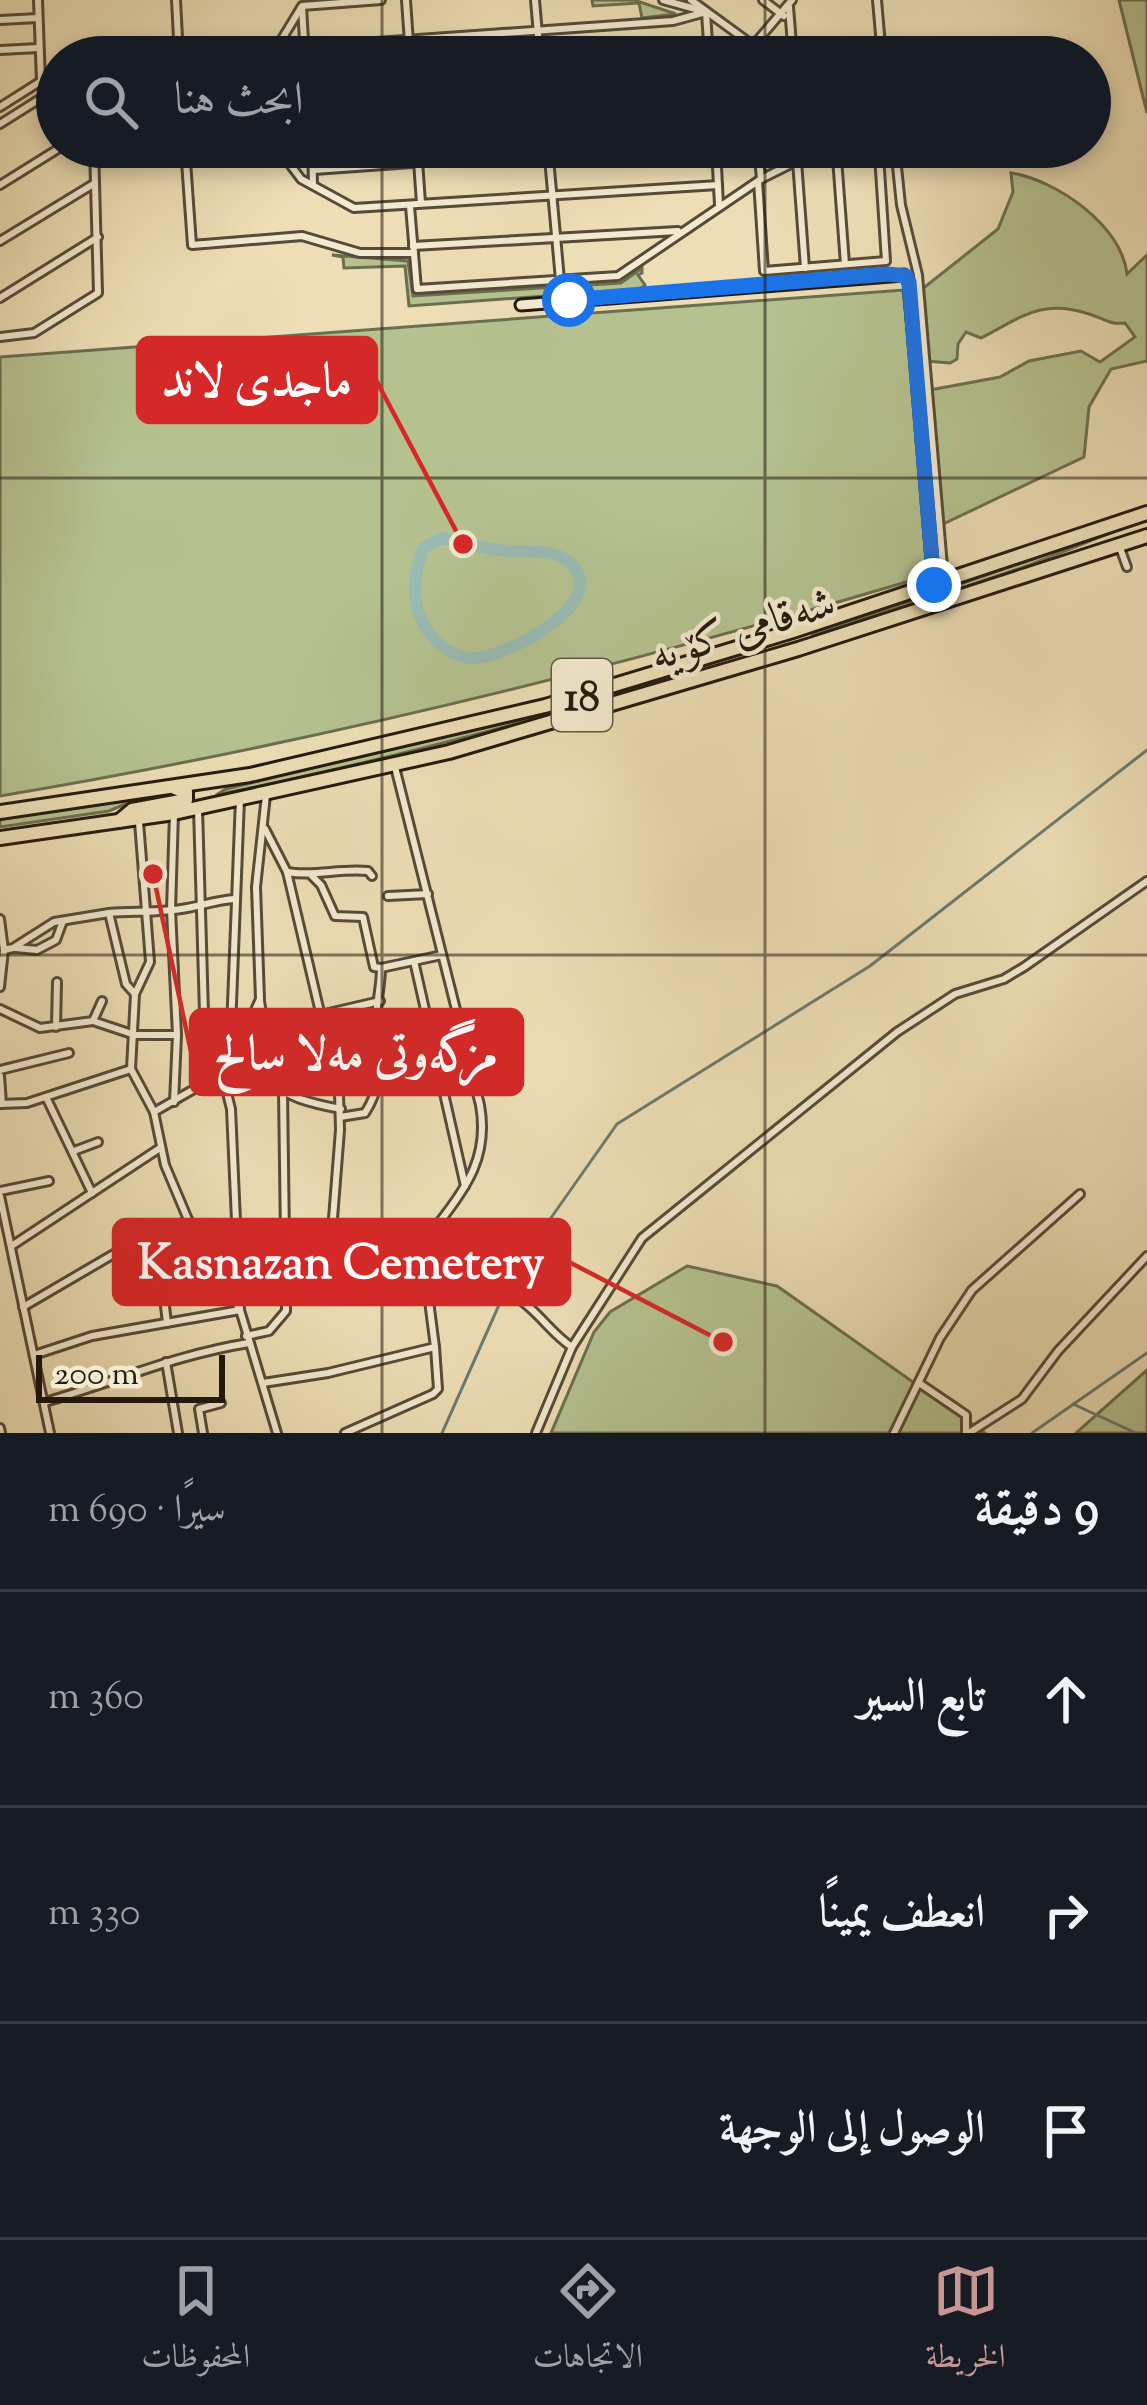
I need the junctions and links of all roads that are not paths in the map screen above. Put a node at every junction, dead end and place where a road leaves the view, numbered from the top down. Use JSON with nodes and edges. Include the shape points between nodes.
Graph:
{"nodes":[{"id":1,"x":38,"y":0,"type":"edge"},
{"id":2,"x":176,"y":0,"type":"edge"},
{"id":3,"x":381,"y":0,"type":"edge"},
{"id":4,"x":406,"y":0,"type":"edge"},
{"id":5,"x":535,"y":0,"type":"edge"},
{"id":6,"x":663,"y":0,"type":"edge"},
{"id":7,"x":691,"y":0,"type":"edge"},
{"id":8,"x":763,"y":0,"type":"edge"},
{"id":9,"x":877,"y":0,"type":"edge"},
{"id":10,"x":791,"y":2,"type":"edge"},
{"id":11,"x":302,"y":6,"type":"junction"},
{"id":12,"x":706,"y":12,"type":"junction"},
{"id":13,"x":38,"y":18,"type":"junction"},
{"id":14,"x":783,"y":18,"type":"junction"},
{"id":15,"x":0,"y":20,"type":"edge"},
{"id":16,"x":537,"y":31,"type":"junction"},
{"id":17,"x":39,"y":36,"type":"edge"},
{"id":18,"x":178,"y":36,"type":"edge"},
{"id":19,"x":284,"y":36,"type":"edge"},
{"id":20,"x":304,"y":36,"type":"edge"},
{"id":21,"x":409,"y":36,"type":"edge"},
{"id":22,"x":466,"y":36,"type":"edge"},
{"id":23,"x":538,"y":36,"type":"edge"},
{"id":24,"x":708,"y":36,"type":"edge"},
{"id":25,"x":740,"y":36,"type":"edge"},
{"id":26,"x":767,"y":36,"type":"edge"},
{"id":27,"x":788,"y":36,"type":"edge"},
{"id":28,"x":880,"y":36,"type":"edge"},
{"id":29,"x":36,"y":48,"type":"edge"},
{"id":30,"x":0,"y":50,"type":"edge"},
{"id":31,"x":36,"y":84,"type":"edge"},
{"id":32,"x":36,"y":101,"type":"edge"},
{"id":33,"x":0,"y":107,"type":"edge"},
{"id":34,"x":0,"y":124,"type":"edge"},
{"id":35,"x":36,"y":163,"type":"edge"},
{"id":36,"x":95,"y":168,"type":"edge"},
{"id":37,"x":186,"y":168,"type":"edge"},
{"id":38,"x":290,"y":168,"type":"edge"},
{"id":39,"x":340,"y":168,"type":"edge"},
{"id":40,"x":419,"y":168,"type":"edge"},
{"id":41,"x":550,"y":168,"type":"edge"},
{"id":42,"x":717,"y":168,"type":"edge"},
{"id":43,"x":759,"y":168,"type":"edge"},
{"id":44,"x":784,"y":168,"type":"edge"},
{"id":45,"x":798,"y":168,"type":"edge"},
{"id":46,"x":838,"y":168,"type":"edge"},
{"id":47,"x":880,"y":168,"type":"edge"},
{"id":48,"x":897,"y":168,"type":"edge"},
{"id":49,"x":314,"y":170,"type":"joint"},
{"id":50,"x":759,"y":180,"type":"junction"},
{"id":51,"x":95,"y":183,"type":"junction"},
{"id":52,"x":718,"y":184,"type":"junction"},
{"id":53,"x":0,"y":185,"type":"edge"},
{"id":54,"x":313,"y":187,"type":"junction"},
{"id":55,"x":553,"y":195,"type":"junction"},
{"id":56,"x":422,"y":203,"type":"junction"},
{"id":57,"x":719,"y":205,"type":"junction"},
{"id":58,"x":410,"y":206,"type":"junction"},
{"id":59,"x":682,"y":231,"type":"junction"},
{"id":60,"x":98,"y":237,"type":"junction"},
{"id":61,"x":556,"y":238,"type":"junction"},
{"id":62,"x":0,"y":241,"type":"edge"},
{"id":63,"x":414,"y":250,"type":"junction"},
{"id":64,"x":845,"y":264,"type":"junction"},
{"id":65,"x":805,"y":268,"type":"junction"},
{"id":66,"x":561,"y":280,"type":"junction"},
{"id":67,"x":0,"y":298,"type":"edge"},
{"id":68,"x":564,"y":301,"type":"junction"},
{"id":69,"x":521,"y":305,"type":"dead end"},
{"id":70,"x":0,"y":338,"type":"edge"},
{"id":71,"x":1147,"y":513,"type":"edge"},
{"id":72,"x":1132,"y":518,"type":"junction"},
{"id":73,"x":1143,"y":537,"type":"edge"},
{"id":74,"x":1119,"y":545,"type":"junction"},
{"id":75,"x":1127,"y":568,"type":"dead end"},
{"id":76,"x":939,"y":583,"type":"junction"},
{"id":77,"x":793,"y":631,"type":"junction"},
{"id":78,"x":798,"y":649,"type":"junction"},
{"id":79,"x":395,"y":764,"type":"junction"},
{"id":80,"x":216,"y":781,"type":"junction"},
{"id":81,"x":173,"y":788,"type":"junction"},
{"id":82,"x":266,"y":792,"type":"junction"},
{"id":83,"x":240,"y":799,"type":"junction"},
{"id":84,"x":223,"y":802,"type":"junction"},
{"id":85,"x":198,"y":808,"type":"junction"},
{"id":86,"x":0,"y":812,"type":"edge"},
{"id":87,"x":174,"y":814,"type":"junction"},
{"id":88,"x":139,"y":820,"type":"junction"},
{"id":89,"x":118,"y":822,"type":"junction"},
{"id":90,"x":265,"y":829,"type":"junction"},
{"id":91,"x":0,"y":838,"type":"edge"},
{"id":92,"x":287,"y":872,"type":"junction"},
{"id":93,"x":312,"y":876,"type":"junction"},
{"id":94,"x":372,"y":876,"type":"dead end"},
{"id":95,"x":1147,"y":881,"type":"edge"},
{"id":96,"x":428,"y":894,"type":"junction"},
{"id":97,"x":388,"y":896,"type":"dead end"},
{"id":98,"x":235,"y":899,"type":"junction"},
{"id":99,"x":198,"y":905,"type":"junction"},
{"id":100,"x":145,"y":910,"type":"junction"},
{"id":101,"x":171,"y":910,"type":"junction"},
{"id":102,"x":109,"y":913,"type":"junction"},
{"id":103,"x":0,"y":919,"type":"edge"},
{"id":104,"x":63,"y":921,"type":"junction"},
{"id":105,"x":9,"y":949,"type":"junction"},
{"id":106,"x":442,"y":955,"type":"junction"},
{"id":107,"x":414,"y":961,"type":"junction"},
{"id":108,"x":381,"y":968,"type":"junction"},
{"id":109,"x":57,"y":982,"type":"dead end"},
{"id":110,"x":1,"y":983,"type":"edge"},
{"id":111,"x":135,"y":994,"type":"junction"},
{"id":112,"x":260,"y":999,"type":"junction"},
{"id":113,"x":102,"y":1001,"type":"dead end"},
{"id":114,"x":380,"y":1001,"type":"junction"},
{"id":115,"x":0,"y":1009,"type":"edge"},
{"id":116,"x":320,"y":1015,"type":"junction"},
{"id":117,"x":93,"y":1021,"type":"junction"},
{"id":118,"x":56,"y":1027,"type":"junction"},
{"id":119,"x":135,"y":1035,"type":"junction"},
{"id":120,"x":177,"y":1035,"type":"junction"},
{"id":121,"x":240,"y":1038,"type":"junction"},
{"id":122,"x":69,"y":1053,"type":"dead end"},
{"id":123,"x":263,"y":1055,"type":"junction"},
{"id":124,"x":236,"y":1056,"type":"junction"},
{"id":125,"x":131,"y":1069,"type":"junction"},
{"id":126,"x":222,"y":1072,"type":"junction"},
{"id":127,"x":0,"y":1073,"type":"edge"},
{"id":128,"x":206,"y":1081,"type":"junction"},
{"id":129,"x":443,"y":1081,"type":"junction"},
{"id":130,"x":379,"y":1085,"type":"junction"},
{"id":131,"x":283,"y":1091,"type":"junction"},
{"id":132,"x":46,"y":1097,"type":"junction"},
{"id":133,"x":174,"y":1102,"type":"junction"},
{"id":134,"x":1,"y":1104,"type":"edge"},
{"id":135,"x":154,"y":1112,"type":"junction"},
{"id":136,"x":340,"y":1113,"type":"junction"},
{"id":137,"x":98,"y":1142,"type":"dead end"},
{"id":138,"x":160,"y":1148,"type":"junction"},
{"id":139,"x":74,"y":1151,"type":"junction"},
{"id":140,"x":49,"y":1181,"type":"dead end"},
{"id":141,"x":466,"y":1189,"type":"junction"},
{"id":142,"x":92,"y":1193,"type":"junction"},
{"id":143,"x":0,"y":1194,"type":"edge"},
{"id":144,"x":1080,"y":1194,"type":"dead end"},
{"id":145,"x":188,"y":1221,"type":"junction"},
{"id":146,"x":11,"y":1246,"type":"junction"},
{"id":147,"x":414,"y":1254,"type":"junction"},
{"id":148,"x":1147,"y":1256,"type":"edge"},
{"id":149,"x":329,"y":1269,"type":"junction"},
{"id":150,"x":430,"y":1269,"type":"junction"},
{"id":151,"x":286,"y":1272,"type":"junction"},
{"id":152,"x":163,"y":1281,"type":"dead end"},
{"id":153,"x":23,"y":1306,"type":"junction"},
{"id":154,"x":240,"y":1310,"type":"junction"},
{"id":155,"x":167,"y":1323,"type":"junction"},
{"id":156,"x":248,"y":1340,"type":"junction"},
{"id":157,"x":435,"y":1347,"type":"junction"},
{"id":158,"x":572,"y":1347,"type":"junction"},
{"id":159,"x":34,"y":1355,"type":"junction"},
{"id":160,"x":166,"y":1361,"type":"junction"},
{"id":161,"x":262,"y":1382,"type":"junction"},
{"id":162,"x":919,"y":1383,"type":"junction"},
{"id":163,"x":45,"y":1402,"type":"junction"},
{"id":164,"x":221,"y":1403,"type":"dead end"},
{"id":165,"x":50,"y":1433,"type":"edge"},
{"id":166,"x":178,"y":1433,"type":"edge"},
{"id":167,"x":202,"y":1433,"type":"edge"},
{"id":168,"x":277,"y":1433,"type":"edge"},
{"id":169,"x":345,"y":1433,"type":"edge"},
{"id":170,"x":536,"y":1433,"type":"edge"},
{"id":171,"x":894,"y":1433,"type":"edge"},
{"id":172,"x":968,"y":1433,"type":"edge"}],
"edges":[{"from":1,"to":13,"type":"street"},
{"from":2,"to":18,"type":"street"},
{"from":3,"to":11,"type":"street"},
{"from":4,"to":21,"type":"street"},
{"from":5,"to":16,"type":"street"},
{"from":6,"to":12,"type":"street"},
{"from":7,"to":12,"type":"street"},
{"from":8,"to":14,"type":"street"},
{"from":9,"to":28,"type":"street"},
{"from":10,"to":14,"type":"street"},
{"from":10,"to":14,"type":"street"},
{"from":11,"to":19,"type":"street"},
{"from":11,"to":20,"type":"street"},
{"from":12,"to":16,"type":"street","via":[[673,22]]},
{"from":12,"to":24,"type":"street"},
{"from":12,"to":25,"type":"street"},
{"from":13,"to":15,"type":"street"},
{"from":13,"to":17,"type":"street"},
{"from":14,"to":26,"type":"street"},
{"from":14,"to":27,"type":"street"},
{"from":16,"to":22,"type":"street"},
{"from":16,"to":23,"type":"street"},
{"from":29,"to":30,"type":"street"},
{"from":31,"to":33,"type":"street"},
{"from":32,"to":34,"type":"street"},
{"from":35,"to":53,"type":"street"},
{"from":36,"to":51,"type":"street"},
{"from":37,"to":63,"type":"street","via":[[191,245],[302,236],[360,254]]},
{"from":38,"to":54,"type":"street"},
{"from":39,"to":49,"type":"street"},
{"from":40,"to":56,"type":"street"},
{"from":41,"to":55,"type":"street"},
{"from":42,"to":52,"type":"street"},
{"from":43,"to":50,"type":"street"},
{"from":44,"to":50,"type":"street"},
{"from":45,"to":65,"type":"street"},
{"from":46,"to":64,"type":"street"},
{"from":47,"to":64,"type":"street","via":[[886,261]]},
{"from":48,"to":76,"type":"street","via":[[918,275]]},
{"from":49,"to":54,"type":"street"},
{"from":50,"to":57,"type":"street"},
{"from":50,"to":65,"type":"street","via":[[764,272]]},
{"from":51,"to":60,"type":"street"},
{"from":51,"to":62,"type":"street"},
{"from":52,"to":55,"type":"street"},
{"from":52,"to":57,"type":"street"},
{"from":54,"to":58,"type":"street","via":[[353,208]]},
{"from":55,"to":56,"type":"street"},
{"from":55,"to":61,"type":"street"},
{"from":56,"to":58,"type":"street"},
{"from":57,"to":59,"type":"street"},
{"from":58,"to":63,"type":"street"},
{"from":59,"to":61,"type":"street"},
{"from":59,"to":66,"type":"street","via":[[618,276]]},
{"from":60,"to":67,"type":"street"},
{"from":60,"to":70,"type":"street","via":[[97,295],[34,333]]},
{"from":61,"to":63,"type":"street"},
{"from":61,"to":66,"type":"street"},
{"from":63,"to":66,"type":"street","via":[[417,289]]},
{"from":64,"to":65,"type":"street"},
{"from":66,"to":68,"type":"street"},
{"from":68,"to":69,"type":"street"},
{"from":68,"to":76,"type":"street","via":[[906,276]]},
{"from":71,"to":72,"type":"highway","name":"شەقامی کۆیە","number":"18"},
{"from":72,"to":73,"type":"highway"},
{"from":72,"to":76,"type":"highway","name":"شەقامی کۆیە","number":"18"},
{"from":73,"to":74,"type":"highway","name":"شەقامی کۆیە","number":"18"},
{"from":74,"to":75,"type":"street"},
{"from":74,"to":78,"type":"highway","name":"شەقامی کۆیە","number":"18"},
{"from":76,"to":77,"type":"highway","name":"شەقامی کۆیە","number":"18"},
{"from":77,"to":78,"type":"highway"},
{"from":77,"to":80,"type":"highway","name":"شەقامی کۆیە","number":"18","via":[[544,706]]},
{"from":78,"to":79,"type":"highway","name":"شەقامی کۆیە","number":"18"},
{"from":79,"to":82,"type":"highway","name":"شەقامی کۆیە","number":"18"},
{"from":79,"to":96,"type":"street"},
{"from":80,"to":81,"type":"highway","name":"شەقامی کۆیە","number":"18"},
{"from":80,"to":84,"type":"highway","via":[[211,796]]},
{"from":81,"to":86,"type":"highway","name":"شەقامی کۆیە","number":"18"},
{"from":81,"to":89,"type":"highway","via":[[186,800],[131,810]]},
{"from":82,"to":83,"type":"highway","name":"شەقامی کۆیە","number":"18"},
{"from":82,"to":90,"type":"street"},
{"from":83,"to":84,"type":"highway","name":"شەقامی کۆیە","number":"18"},
{"from":83,"to":98,"type":"street"},
{"from":84,"to":85,"type":"highway","name":"شەقامی کۆیە","number":"18"},
{"from":85,"to":87,"type":"highway","name":"شەقامی کۆیە","number":"18"},
{"from":85,"to":99,"type":"street"},
{"from":87,"to":88,"type":"highway","name":"شەقامی کۆیە","number":"18"},
{"from":87,"to":101,"type":"street"},
{"from":88,"to":89,"type":"highway","name":"شەقامی کۆیە","number":"18"},
{"from":88,"to":100,"type":"street"},
{"from":89,"to":91,"type":"highway","name":"شەقامی کۆیە","number":"18"},
{"from":90,"to":92,"type":"street"},
{"from":90,"to":112,"type":"street","via":[[256,887]]},
{"from":92,"to":93,"type":"street"},
{"from":92,"to":116,"type":"street"},
{"from":93,"to":94,"type":"street","via":[[342,869]]},
{"from":93,"to":108,"type":"street","via":[[335,916],[363,917],[369,954]]},
{"from":95,"to":158,"type":"street","via":[[1024,968],[955,994],[897,1032],[668,1215],[627,1257]]},
{"from":96,"to":97,"type":"street"},
{"from":96,"to":106,"type":"street"},
{"from":98,"to":99,"type":"street"},
{"from":98,"to":121,"type":"street","via":[[231,1029]]},
{"from":99,"to":101,"type":"street"},
{"from":99,"to":128,"type":"street"},
{"from":100,"to":101,"type":"street"},
{"from":100,"to":102,"type":"street"},
{"from":100,"to":111,"type":"street","via":[[150,962]]},
{"from":101,"to":120,"type":"street"},
{"from":102,"to":104,"type":"street"},
{"from":102,"to":111,"type":"street"},
{"from":103,"to":105,"type":"street"},
{"from":104,"to":105,"type":"street"},
{"from":104,"to":105,"type":"street","via":[[56,940],[37,950]]},
{"from":105,"to":110,"type":"street"},
{"from":106,"to":107,"type":"street"},
{"from":106,"to":141,"type":"street","via":[[484,1132]]},
{"from":107,"to":108,"type":"street"},
{"from":107,"to":129,"type":"street"},
{"from":108,"to":114,"type":"street"},
{"from":109,"to":118,"type":"street"},
{"from":111,"to":119,"type":"street"},
{"from":112,"to":121,"type":"street"},
{"from":112,"to":123,"type":"street"},
{"from":113,"to":117,"type":"street"},
{"from":114,"to":116,"type":"street"},
{"from":114,"to":130,"type":"street"},
{"from":115,"to":118,"type":"street","via":[[33,1026]]},
{"from":116,"to":136,"type":"street"},
{"from":117,"to":118,"type":"street"},
{"from":117,"to":119,"type":"street"},
{"from":119,"to":120,"type":"street"},
{"from":119,"to":125,"type":"street"},
{"from":120,"to":133,"type":"street"},
{"from":121,"to":124,"type":"street"},
{"from":122,"to":127,"type":"street"},
{"from":123,"to":124,"type":"street"},
{"from":123,"to":131,"type":"street"},
{"from":124,"to":126,"type":"street"},
{"from":125,"to":132,"type":"street"},
{"from":125,"to":135,"type":"street"},
{"from":126,"to":128,"type":"street"},
{"from":126,"to":154,"type":"street","via":[[231,1109]]},
{"from":127,"to":134,"type":"street"},
{"from":128,"to":133,"type":"street"},
{"from":129,"to":130,"type":"street"},
{"from":129,"to":141,"type":"street"},
{"from":130,"to":136,"type":"street","via":[[365,1113]]},
{"from":131,"to":136,"type":"street"},
{"from":131,"to":151,"type":"street"},
{"from":132,"to":134,"type":"street"},
{"from":132,"to":139,"type":"street"},
{"from":133,"to":135,"type":"street"},
{"from":135,"to":138,"type":"street"},
{"from":136,"to":149,"type":"street"},
{"from":137,"to":139,"type":"street"},
{"from":138,"to":142,"type":"street"},
{"from":138,"to":145,"type":"street"},
{"from":139,"to":142,"type":"street"},
{"from":140,"to":143,"type":"street"},
{"from":141,"to":147,"type":"street"},
{"from":142,"to":146,"type":"street"},
{"from":143,"to":146,"type":"street"},
{"from":144,"to":162,"type":"street","via":[[972,1290]]},
{"from":145,"to":153,"type":"street","via":[[148,1234]]},
{"from":145,"to":154,"type":"street"},
{"from":146,"to":153,"type":"street"},
{"from":147,"to":149,"type":"street","via":[[393,1264]]},
{"from":147,"to":150,"type":"street"},
{"from":148,"to":172,"type":"street","via":[[1022,1399]]},
{"from":149,"to":151,"type":"street"},
{"from":150,"to":157,"type":"street"},
{"from":150,"to":158,"type":"street","via":[[471,1273],[527,1305]]},
{"from":151,"to":156,"type":"street","via":[[282,1320]]},
{"from":152,"to":155,"type":"street"},
{"from":153,"to":159,"type":"street"},
{"from":154,"to":155,"type":"street"},
{"from":154,"to":156,"type":"street"},
{"from":155,"to":159,"type":"street"},
{"from":156,"to":160,"type":"street"},
{"from":156,"to":161,"type":"street"},
{"from":157,"to":161,"type":"street"},
{"from":157,"to":169,"type":"street","via":[[433,1394]]},
{"from":158,"to":170,"type":"street"},
{"from":159,"to":163,"type":"street"},
{"from":160,"to":163,"type":"street"},
{"from":160,"to":166,"type":"street"},
{"from":161,"to":168,"type":"street"},
{"from":162,"to":171,"type":"street"},
{"from":162,"to":172,"type":"street","via":[[966,1415]]},
{"from":163,"to":165,"type":"street"},
{"from":164,"to":167,"type":"street","via":[[200,1409]]}]}
